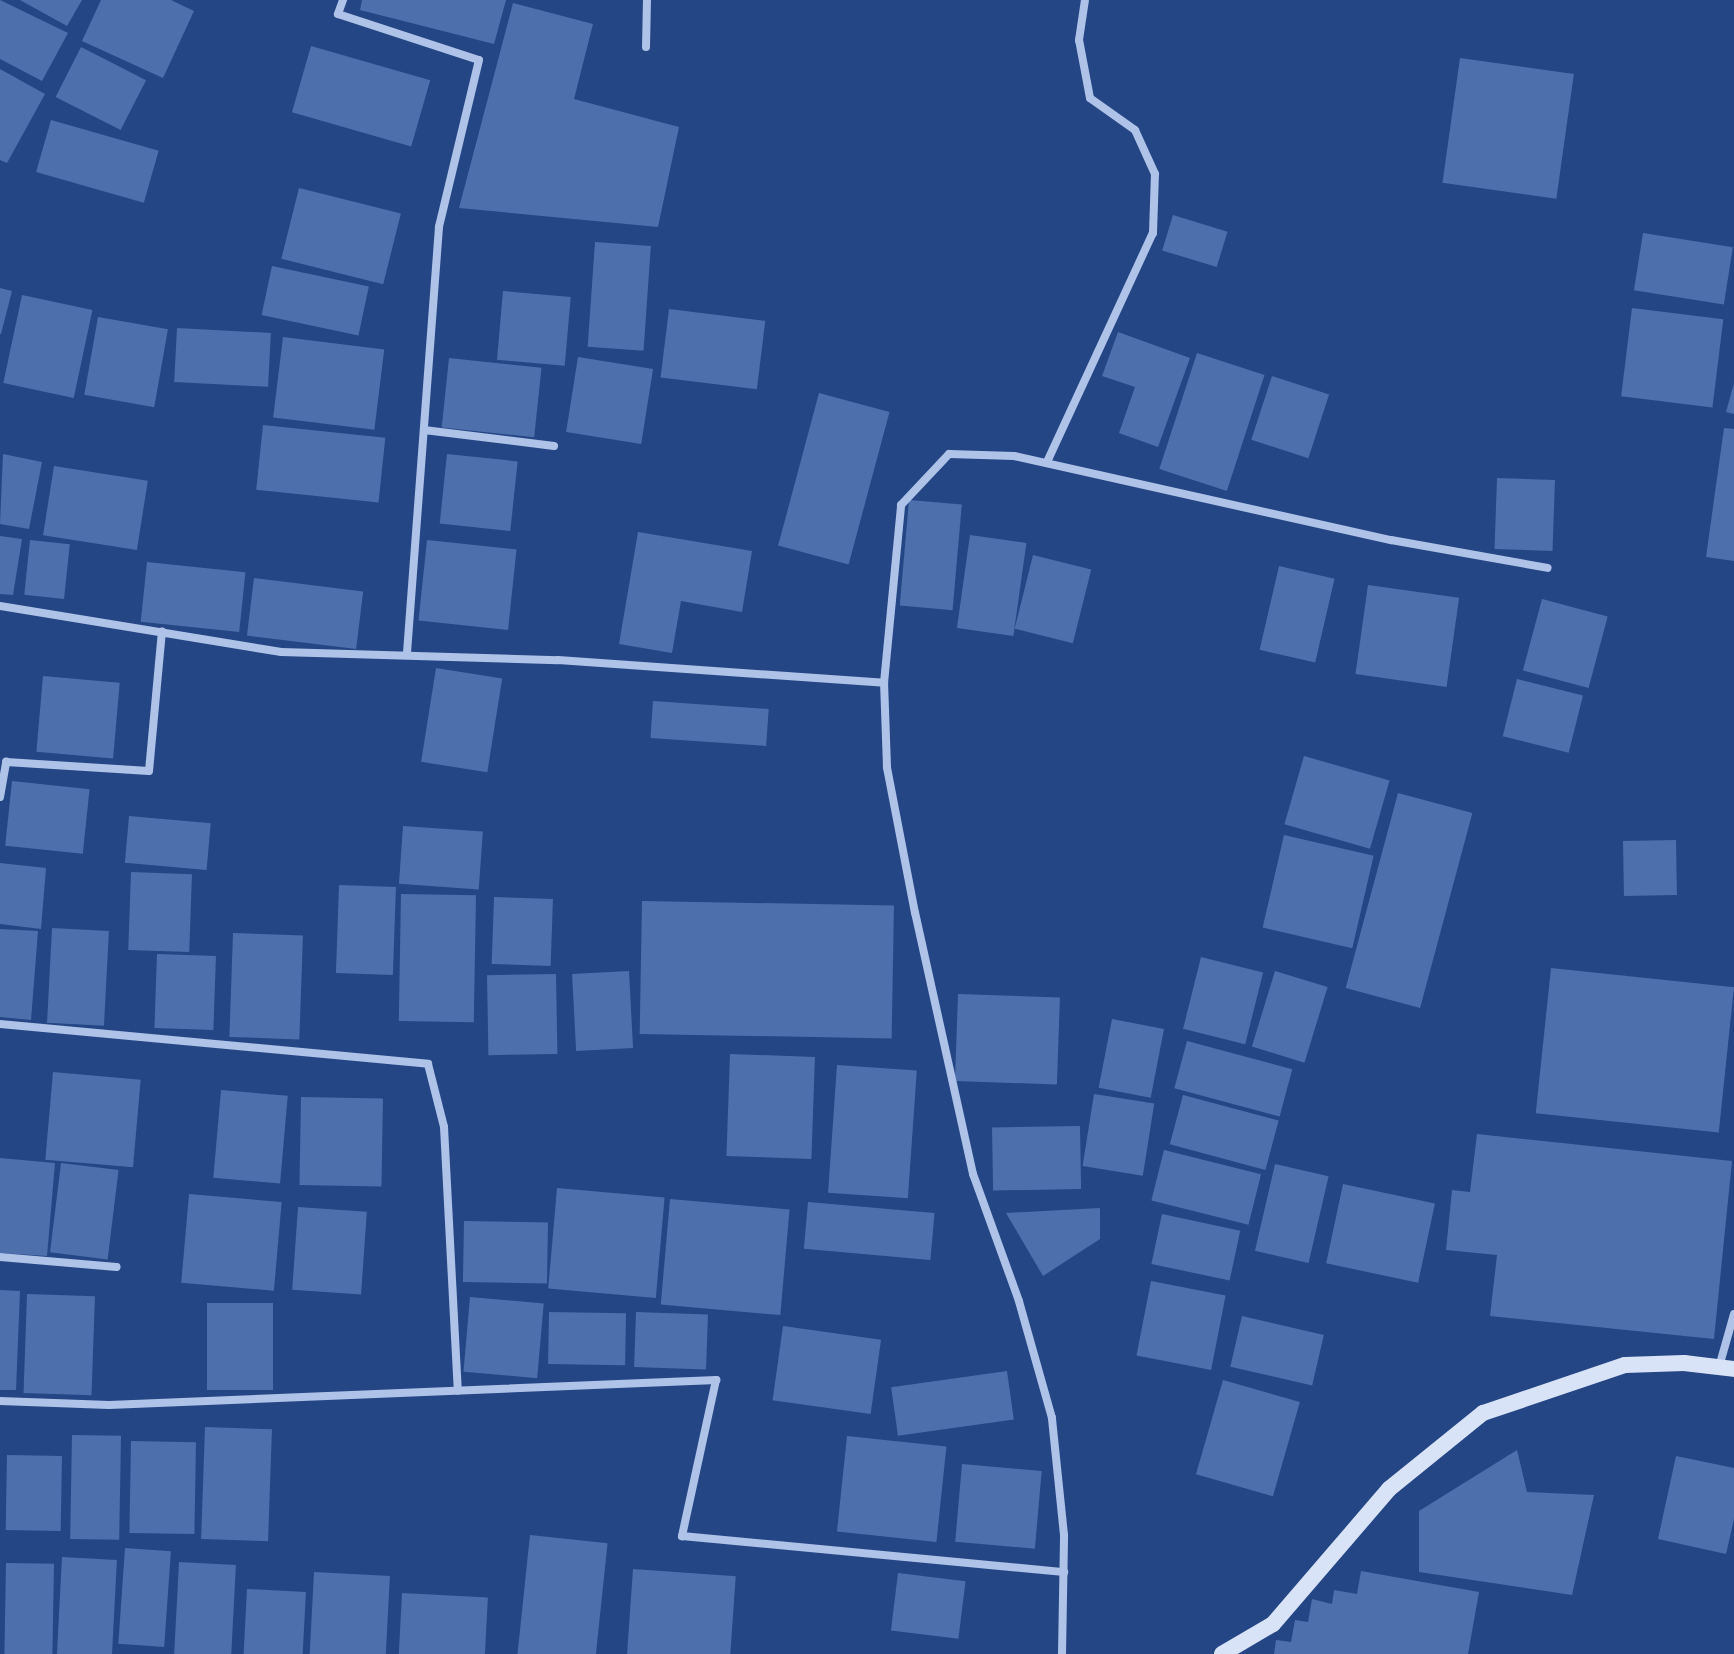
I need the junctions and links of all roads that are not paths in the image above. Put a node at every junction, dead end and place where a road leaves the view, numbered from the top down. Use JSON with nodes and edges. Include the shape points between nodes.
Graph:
{"nodes":[{"id":1,"x":343,"y":0,"type":"edge"},
{"id":2,"x":647,"y":0,"type":"edge"},
{"id":3,"x":1085,"y":0,"type":"edge"},
{"id":4,"x":646,"y":47,"type":"dead end"},
{"id":5,"x":424,"y":430,"type":"junction"},
{"id":6,"x":554,"y":446,"type":"dead end"},
{"id":7,"x":1047,"y":462,"type":"junction"},
{"id":8,"x":1548,"y":568,"type":"dead end"},
{"id":9,"x":0,"y":606,"type":"edge"},
{"id":10,"x":162,"y":632,"type":"junction"},
{"id":11,"x":407,"y":655,"type":"junction"},
{"id":12,"x":884,"y":683,"type":"junction"},
{"id":13,"x":0,"y":797,"type":"edge"},
{"id":14,"x":0,"y":1024,"type":"edge"},
{"id":15,"x":0,"y":1257,"type":"edge"},
{"id":16,"x":117,"y":1267,"type":"dead end"},
{"id":17,"x":1734,"y":1314,"type":"edge"},
{"id":18,"x":1726,"y":1368,"type":"edge"},
{"id":19,"x":458,"y":1391,"type":"junction"},
{"id":20,"x":0,"y":1401,"type":"edge"},
{"id":21,"x":1064,"y":1572,"type":"junction"},
{"id":22,"x":1062,"y":1654,"type":"edge"},
{"id":23,"x":1222,"y":1654,"type":"edge"}],
"edges":[{"from":1,"to":5,"type":"street","via":[[338,14],[479,60],[439,227]]},
{"from":2,"to":4,"type":"street"},
{"from":3,"to":7,"type":"street","via":[[1079,40],[1090,98],[1135,130],[1155,174],[1153,233]]},
{"from":5,"to":6,"type":"street"},
{"from":5,"to":11,"type":"street"},
{"from":7,"to":8,"type":"street","via":[[1391,540]]},
{"from":7,"to":12,"type":"street","via":[[949,454],[901,505]]},
{"from":9,"to":10,"type":"street"},
{"from":10,"to":11,"type":"street","via":[[281,652]]},
{"from":10,"to":13,"type":"street","via":[[149,771],[6,762]]},
{"from":11,"to":12,"type":"street"},
{"from":12,"to":21,"type":"street","via":[[887,767],[945,1052],[973,1174],[1019,1301],[1052,1418]]},
{"from":14,"to":19,"type":"street","via":[[428,1064],[444,1127]]},
{"from":15,"to":16,"type":"street"},
{"from":17,"to":18,"type":"street"},
{"from":18,"to":23,"type":"street","via":[[1625,1365],[1483,1413],[1389,1489],[1273,1624]]},
{"from":19,"to":20,"type":"street","via":[[109,1405]]},
{"from":19,"to":21,"type":"street","via":[[716,1380],[682,1536]]},
{"from":21,"to":22,"type":"street"}]}
